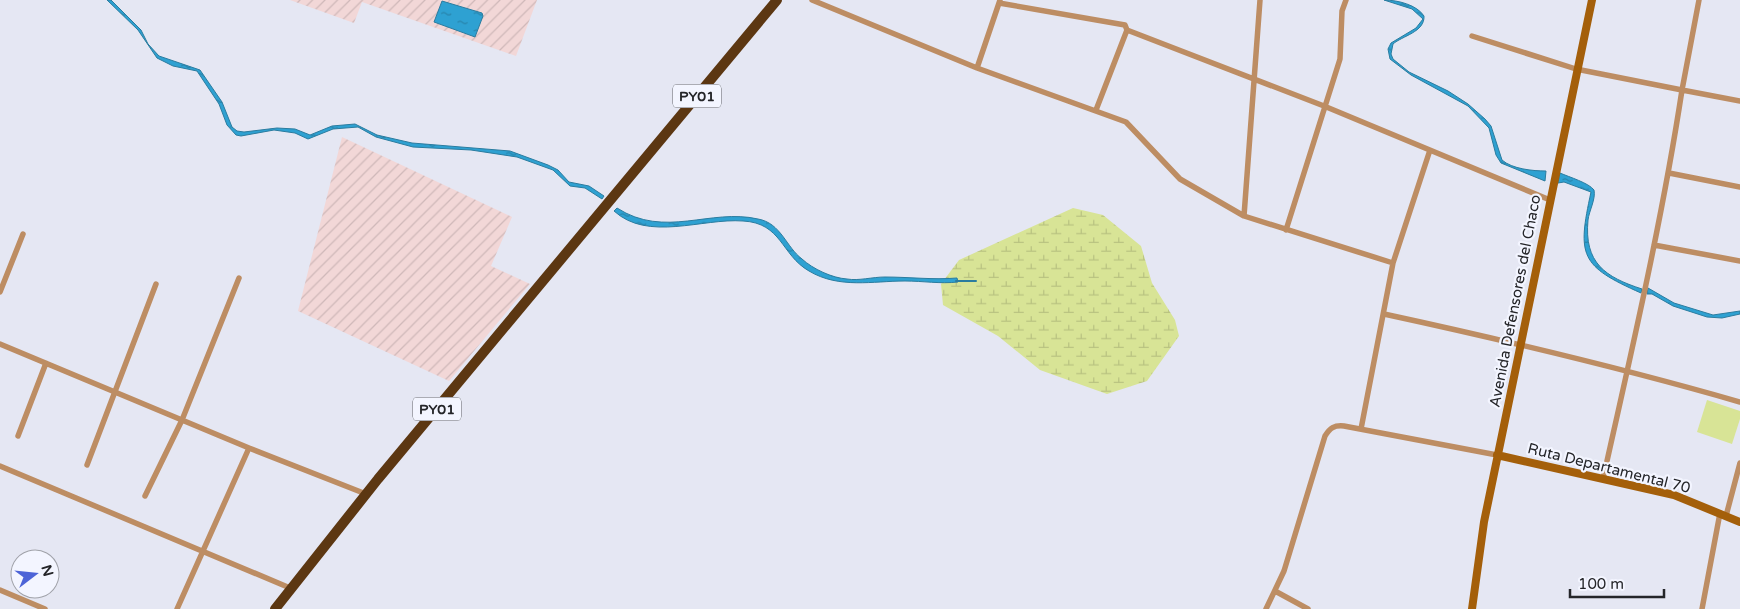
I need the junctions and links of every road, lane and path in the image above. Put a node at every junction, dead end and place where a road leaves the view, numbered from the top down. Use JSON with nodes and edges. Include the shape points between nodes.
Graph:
{"nodes":[{"id":1,"x":778,"y":0,"type":"edge"},
{"id":2,"x":812,"y":0,"type":"edge"},
{"id":3,"x":1260,"y":0,"type":"edge"},
{"id":4,"x":1346,"y":0,"type":"edge"},
{"id":5,"x":1592,"y":0,"type":"edge"},
{"id":6,"x":1699,"y":0,"type":"edge"},
{"id":7,"x":1000,"y":2,"type":"edge"},
{"id":8,"x":1127,"y":30,"type":"junction"},
{"id":9,"x":1472,"y":36,"type":"dead end"},
{"id":10,"x":977,"y":68,"type":"junction"},
{"id":11,"x":1576,"y":69,"type":"junction"},
{"id":12,"x":1256,"y":79,"type":"junction"},
{"id":13,"x":1682,"y":90,"type":"junction"},
{"id":14,"x":1740,"y":101,"type":"edge"},
{"id":15,"x":1324,"y":106,"type":"junction"},
{"id":16,"x":1096,"y":110,"type":"junction"},
{"id":17,"x":1430,"y":150,"type":"junction"},
{"id":18,"x":1669,"y":173,"type":"junction"},
{"id":19,"x":1740,"y":187,"type":"edge"},
{"id":20,"x":1550,"y":200,"type":"junction"},
{"id":21,"x":1244,"y":216,"type":"junction"},
{"id":22,"x":1286,"y":230,"type":"junction"},
{"id":23,"x":23,"y":234,"type":"dead end"},
{"id":24,"x":1654,"y":245,"type":"junction"},
{"id":25,"x":1740,"y":261,"type":"edge"},
{"id":26,"x":1393,"y":263,"type":"junction"},
{"id":27,"x":239,"y":278,"type":"dead end"},
{"id":28,"x":156,"y":284,"type":"dead end"},
{"id":29,"x":0,"y":292,"type":"edge"},
{"id":30,"x":1384,"y":314,"type":"junction"},
{"id":31,"x":1522,"y":343,"type":"junction"},
{"id":32,"x":0,"y":344,"type":"edge"},
{"id":33,"x":46,"y":364,"type":"junction"},
{"id":34,"x":1627,"y":369,"type":"junction"},
{"id":35,"x":115,"y":392,"type":"junction"},
{"id":36,"x":1740,"y":402,"type":"edge"},
{"id":37,"x":182,"y":420,"type":"junction"},
{"id":38,"x":1361,"y":429,"type":"junction"},
{"id":39,"x":18,"y":436,"type":"dead end"},
{"id":40,"x":249,"y":448,"type":"junction"},
{"id":41,"x":1498,"y":455,"type":"junction"},
{"id":42,"x":1740,"y":463,"type":"edge"},
{"id":43,"x":87,"y":465,"type":"dead end"},
{"id":44,"x":0,"y":466,"type":"edge"},
{"id":45,"x":1602,"y":479,"type":"junction"},
{"id":46,"x":366,"y":494,"type":"junction"},
{"id":47,"x":145,"y":496,"type":"dead end"},
{"id":48,"x":1723,"y":515,"type":"junction"},
{"id":49,"x":1740,"y":522,"type":"edge"},
{"id":50,"x":203,"y":552,"type":"junction"},
{"id":51,"x":290,"y":588,"type":"junction"},
{"id":52,"x":0,"y":590,"type":"edge"},
{"id":53,"x":1275,"y":591,"type":"junction"},
{"id":54,"x":45,"y":609,"type":"edge"},
{"id":55,"x":177,"y":609,"type":"edge"},
{"id":56,"x":275,"y":609,"type":"edge"},
{"id":57,"x":1266,"y":609,"type":"edge"},
{"id":58,"x":1308,"y":609,"type":"edge"},
{"id":59,"x":1472,"y":609,"type":"edge"},
{"id":60,"x":1702,"y":609,"type":"edge"}],
"edges":[{"from":1,"to":46,"type":"highway","number":"PY01"},
{"from":2,"to":10,"type":"street"},
{"from":3,"to":12,"type":"street"},
{"from":4,"to":15,"type":"street","via":[[1342,11],[1340,59]]},
{"from":5,"to":11,"type":"main road","name":"Avenida Defensores del Chaco"},
{"from":6,"to":13,"type":"street"},
{"from":7,"to":8,"type":"street","via":[[1126,25]]},
{"from":7,"to":10,"type":"street"},
{"from":8,"to":12,"type":"street"},
{"from":8,"to":16,"type":"street"},
{"from":9,"to":11,"type":"street"},
{"from":10,"to":16,"type":"street"},
{"from":11,"to":13,"type":"street"},
{"from":11,"to":20,"type":"main road","name":"Avenida Defensores del Chaco"},
{"from":12,"to":15,"type":"street"},
{"from":12,"to":21,"type":"street"},
{"from":13,"to":14,"type":"street"},
{"from":13,"to":18,"type":"street"},
{"from":15,"to":17,"type":"street"},
{"from":15,"to":22,"type":"street"},
{"from":16,"to":21,"type":"street","via":[[1126,122],[1180,179]]},
{"from":17,"to":20,"type":"street"},
{"from":17,"to":26,"type":"street"},
{"from":18,"to":19,"type":"street"},
{"from":18,"to":24,"type":"street"},
{"from":20,"to":31,"type":"main road","name":"Avenida Defensores del Chaco"},
{"from":21,"to":22,"type":"street"},
{"from":22,"to":26,"type":"street"},
{"from":23,"to":29,"type":"street"},
{"from":24,"to":25,"type":"street"},
{"from":24,"to":34,"type":"street"},
{"from":26,"to":30,"type":"street"},
{"from":27,"to":37,"type":"street"},
{"from":28,"to":35,"type":"street"},
{"from":30,"to":31,"type":"street"},
{"from":30,"to":38,"type":"street"},
{"from":31,"to":34,"type":"street"},
{"from":31,"to":41,"type":"main road","name":"Avenida Defensores del Chaco"},
{"from":32,"to":33,"type":"street"},
{"from":33,"to":35,"type":"street"},
{"from":33,"to":39,"type":"street"},
{"from":34,"to":36,"type":"street"},
{"from":34,"to":45,"type":"street"},
{"from":35,"to":37,"type":"street"},
{"from":35,"to":43,"type":"street"},
{"from":37,"to":40,"type":"street"},
{"from":37,"to":47,"type":"street"},
{"from":38,"to":41,"type":"street"},
{"from":38,"to":53,"type":"street","via":[[1336,425],[1325,436]]},
{"from":40,"to":46,"type":"street"},
{"from":40,"to":50,"type":"street"},
{"from":41,"to":45,"type":"main road","name":"Ruta Departamental 70"},
{"from":41,"to":59,"type":"main road","name":"Avenida Defensores del Chaco","via":[[1484,522]]},
{"from":42,"to":48,"type":"street"},
{"from":44,"to":50,"type":"street"},
{"from":45,"to":48,"type":"main road","name":"Ruta Departamental 70","via":[[1674,495]]},
{"from":46,"to":51,"type":"highway","number":"PY01"},
{"from":48,"to":49,"type":"main road","name":"Ruta Departamental 70"},
{"from":48,"to":60,"type":"street"},
{"from":50,"to":51,"type":"street"},
{"from":50,"to":55,"type":"street"},
{"from":51,"to":56,"type":"highway","number":"PY01"},
{"from":52,"to":54,"type":"street"},
{"from":53,"to":57,"type":"street"},
{"from":53,"to":58,"type":"street"}]}
